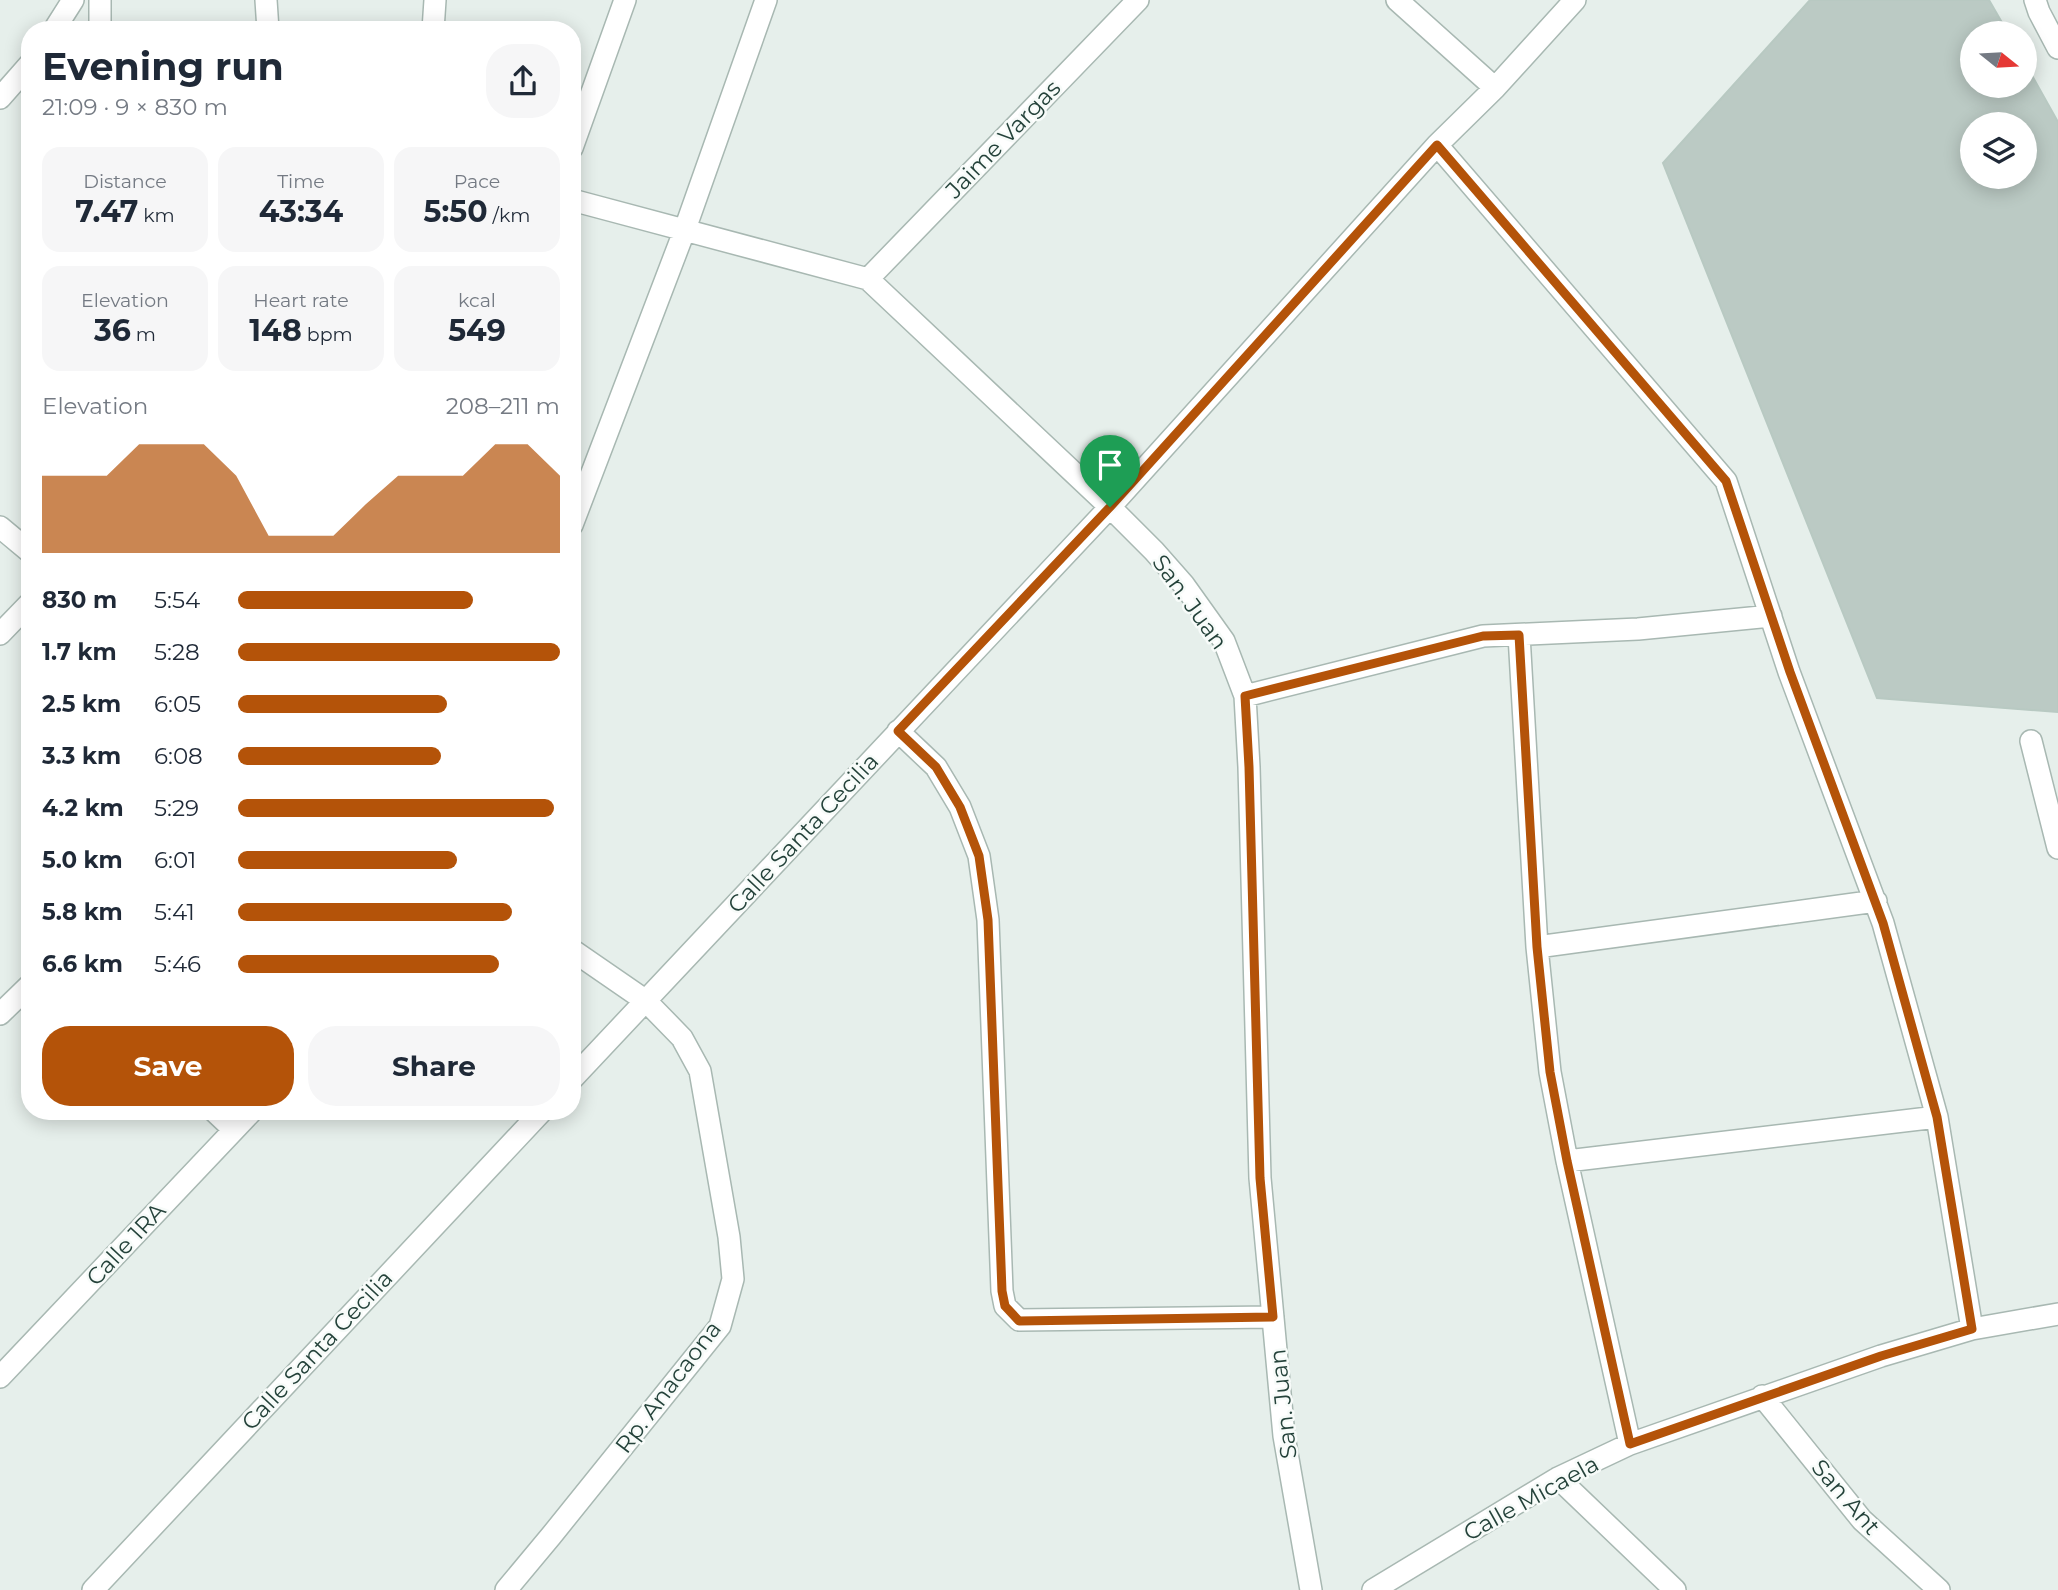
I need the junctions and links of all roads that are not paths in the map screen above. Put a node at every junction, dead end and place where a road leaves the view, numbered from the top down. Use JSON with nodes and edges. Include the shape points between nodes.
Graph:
{"nodes":[{"id":1,"x":73,"y":0,"type":"edge"},
{"id":2,"x":100,"y":0,"type":"edge"},
{"id":3,"x":266,"y":0,"type":"edge"},
{"id":4,"x":435,"y":0,"type":"edge"},
{"id":5,"x":625,"y":0,"type":"edge"},
{"id":6,"x":766,"y":0,"type":"edge"},
{"id":7,"x":1138,"y":0,"type":"edge"},
{"id":8,"x":1397,"y":0,"type":"edge"},
{"id":9,"x":1575,"y":0,"type":"edge"},
{"id":10,"x":2035,"y":0,"type":"edge"},
{"id":11,"x":60,"y":21,"type":"edge"},
{"id":12,"x":100,"y":21,"type":"edge"},
{"id":13,"x":267,"y":21,"type":"edge"},
{"id":14,"x":434,"y":21,"type":"edge"},
{"id":15,"x":2058,"y":48,"type":"edge"},
{"id":16,"x":21,"y":74,"type":"edge"},
{"id":17,"x":1495,"y":88,"type":"junction"},
{"id":18,"x":0,"y":98,"type":"edge"},
{"id":19,"x":581,"y":123,"type":"edge"},
{"id":20,"x":1437,"y":145,"type":"junction"},
{"id":21,"x":581,"y":202,"type":"edge"},
{"id":22,"x":685,"y":229,"type":"junction"},
{"id":23,"x":868,"y":279,"type":"junction"},
{"id":24,"x":581,"y":501,"type":"edge"},
{"id":25,"x":1110,"y":507,"type":"junction"},
{"id":26,"x":0,"y":527,"type":"edge"},
{"id":27,"x":21,"y":540,"type":"edge"},
{"id":28,"x":21,"y":612,"type":"edge"},
{"id":29,"x":1771,"y":616,"type":"junction"},
{"id":30,"x":0,"y":634,"type":"edge"},
{"id":31,"x":1519,"y":635,"type":"junction"},
{"id":32,"x":1245,"y":696,"type":"junction"},
{"id":33,"x":898,"y":731,"type":"junction"},
{"id":34,"x":2031,"y":741,"type":"dead end"},
{"id":35,"x":2057,"y":845,"type":"edge"},
{"id":36,"x":1876,"y":901,"type":"junction"},
{"id":37,"x":1537,"y":947,"type":"junction"},
{"id":38,"x":581,"y":956,"type":"edge"},
{"id":39,"x":21,"y":993,"type":"edge"},
{"id":40,"x":646,"y":1001,"type":"junction"},
{"id":41,"x":0,"y":1014,"type":"edge"},
{"id":42,"x":581,"y":1070,"type":"edge"},
{"id":43,"x":1937,"y":1117,"type":"junction"},
{"id":44,"x":223,"y":1120,"type":"edge"},
{"id":45,"x":243,"y":1120,"type":"edge"},
{"id":46,"x":534,"y":1120,"type":"edge"},
{"id":47,"x":234,"y":1130,"type":"junction"},
{"id":48,"x":1567,"y":1161,"type":"junction"},
{"id":49,"x":2058,"y":1314,"type":"edge"},
{"id":50,"x":1273,"y":1317,"type":"junction"},
{"id":51,"x":1972,"y":1329,"type":"junction"},
{"id":52,"x":0,"y":1377,"type":"edge"},
{"id":53,"x":1762,"y":1396,"type":"junction"},
{"id":54,"x":1630,"y":1444,"type":"junction"},
{"id":55,"x":1558,"y":1478,"type":"junction"},
{"id":56,"x":93,"y":1590,"type":"edge"},
{"id":57,"x":506,"y":1590,"type":"edge"},
{"id":58,"x":1311,"y":1590,"type":"edge"},
{"id":59,"x":1373,"y":1590,"type":"edge"},
{"id":60,"x":1675,"y":1590,"type":"edge"},
{"id":61,"x":1939,"y":1590,"type":"edge"}],
"edges":[{"from":1,"to":11,"type":"street"},
{"from":2,"to":12,"type":"street"},
{"from":3,"to":13,"type":"street"},
{"from":4,"to":14,"type":"street"},
{"from":5,"to":19,"type":"street"},
{"from":6,"to":22,"type":"street"},
{"from":7,"to":23,"type":"street","name":"Jaime Vargas"},
{"from":8,"to":17,"type":"street"},
{"from":9,"to":17,"type":"street","name":"Calle Santa Cecilia"},
{"from":10,"to":15,"type":"street"},
{"from":16,"to":18,"type":"street"},
{"from":17,"to":20,"type":"street","name":"Calle Santa Cecilia"},
{"from":20,"to":25,"type":"street","name":"Calle Santa Cecilia"},
{"from":20,"to":29,"type":"street","via":[[1726,481]]},
{"from":21,"to":22,"type":"street"},
{"from":22,"to":23,"type":"street"},
{"from":22,"to":24,"type":"street"},
{"from":23,"to":25,"type":"street","name":"San. Juan"},
{"from":25,"to":32,"type":"street","name":"San. Juan","via":[[1184,585],[1224,641]]},
{"from":25,"to":33,"type":"street","name":"Calle Santa Cecilia"},
{"from":26,"to":27,"type":"street"},
{"from":28,"to":30,"type":"street"},
{"from":29,"to":31,"type":"street"},
{"from":29,"to":36,"type":"street"},
{"from":31,"to":32,"type":"street","via":[[1483,636]]},
{"from":31,"to":37,"type":"street"},
{"from":32,"to":50,"type":"street","name":"San. Juan","via":[[1260,1178]]},
{"from":33,"to":40,"type":"street","name":"Calle Santa Cecilia"},
{"from":33,"to":50,"type":"street","via":[[936,767],[960,807],[979,856],[988,920],[1005,1306],[1019,1321]]},
{"from":34,"to":35,"type":"street"},
{"from":36,"to":37,"type":"street"},
{"from":36,"to":43,"type":"street"},
{"from":37,"to":48,"type":"street","via":[[1550,1072]]},
{"from":38,"to":40,"type":"street","name":"Rp. Anacaona"},
{"from":39,"to":41,"type":"street"},
{"from":40,"to":42,"type":"street","name":"Calle Santa Cecilia"},
{"from":40,"to":57,"type":"street","name":"Rp. Anacaona","via":[[682,1038],[700,1071],[733,1279],[720,1326]]},
{"from":43,"to":48,"type":"street"},
{"from":43,"to":51,"type":"street"},
{"from":44,"to":47,"type":"street"},
{"from":45,"to":47,"type":"street","name":"Calle 1RA"},
{"from":46,"to":56,"type":"street","name":"Calle Santa Cecilia"},
{"from":47,"to":52,"type":"street","name":"Calle 1RA"},
{"from":48,"to":54,"type":"street"},
{"from":49,"to":51,"type":"street","name":"Calle Micaela"},
{"from":50,"to":58,"type":"street","name":"San. Juan","via":[[1284,1436]]},
{"from":51,"to":53,"type":"street","name":"Calle Micaela"},
{"from":53,"to":54,"type":"street","name":"Calle Micaela"},
{"from":53,"to":61,"type":"street","name":"San Ant","via":[[1862,1520]]},
{"from":54,"to":55,"type":"street","name":"Calle Micaela"},
{"from":55,"to":59,"type":"street","name":"Calle Micaela"},
{"from":55,"to":60,"type":"street"}]}
